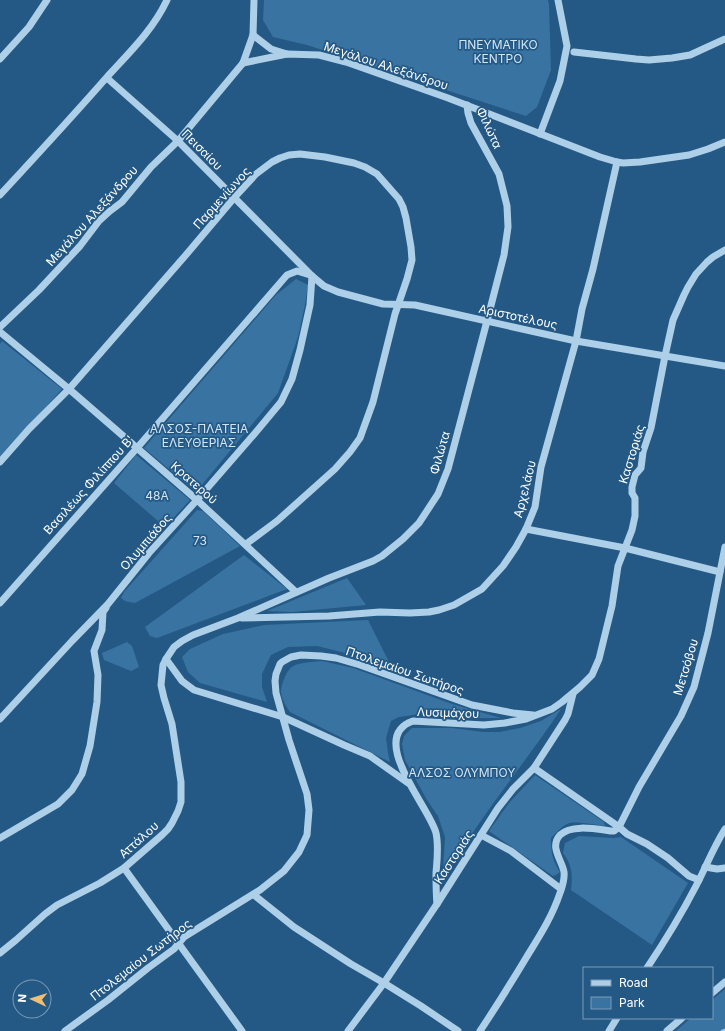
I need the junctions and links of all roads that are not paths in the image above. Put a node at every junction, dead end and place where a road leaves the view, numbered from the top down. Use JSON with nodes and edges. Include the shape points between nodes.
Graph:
{"nodes":[{"id":1,"x":47,"y":0,"type":"edge"},
{"id":2,"x":167,"y":0,"type":"edge"},
{"id":3,"x":254,"y":0,"type":"edge"},
{"id":4,"x":558,"y":0,"type":"edge"},
{"id":5,"x":253,"y":35,"type":"junction"},
{"id":6,"x":725,"y":39,"type":"edge"},
{"id":7,"x":574,"y":52,"type":"dead end"},
{"id":8,"x":287,"y":54,"type":"junction"},
{"id":9,"x":0,"y":59,"type":"edge"},
{"id":10,"x":243,"y":63,"type":"junction"},
{"id":11,"x":106,"y":78,"type":"junction"},
{"id":12,"x":467,"y":105,"type":"junction"},
{"id":13,"x":540,"y":134,"type":"junction"},
{"id":14,"x":178,"y":141,"type":"junction"},
{"id":15,"x":725,"y":142,"type":"edge"},
{"id":16,"x":617,"y":162,"type":"junction"},
{"id":17,"x":0,"y":195,"type":"edge"},
{"id":18,"x":234,"y":198,"type":"junction"},
{"id":19,"x":725,"y":250,"type":"edge"},
{"id":20,"x":312,"y":276,"type":"junction"},
{"id":21,"x":398,"y":304,"type":"junction"},
{"id":22,"x":487,"y":321,"type":"junction"},
{"id":23,"x":0,"y":327,"type":"edge"},
{"id":24,"x":0,"y":332,"type":"edge"},
{"id":25,"x":576,"y":341,"type":"junction"},
{"id":26,"x":665,"y":356,"type":"junction"},
{"id":27,"x":725,"y":366,"type":"edge"},
{"id":28,"x":69,"y":389,"type":"junction"},
{"id":29,"x":137,"y":448,"type":"junction"},
{"id":30,"x":0,"y":462,"type":"edge"},
{"id":31,"x":197,"y":500,"type":"junction"},
{"id":32,"x":526,"y":529,"type":"junction"},
{"id":33,"x":246,"y":544,"type":"junction"},
{"id":34,"x":725,"y":547,"type":"edge"},
{"id":35,"x":625,"y":548,"type":"junction"},
{"id":36,"x":720,"y":572,"type":"junction"},
{"id":37,"x":721,"y":585,"type":"edge"},
{"id":38,"x":296,"y":592,"type":"junction"},
{"id":39,"x":0,"y":603,"type":"edge"},
{"id":40,"x":108,"y":604,"type":"junction"},
{"id":41,"x":238,"y":618,"type":"junction"},
{"id":42,"x":166,"y":659,"type":"junction"},
{"id":43,"x":573,"y":694,"type":"junction"},
{"id":44,"x":537,"y":715,"type":"junction"},
{"id":45,"x":283,"y":717,"type":"junction"},
{"id":46,"x":0,"y":719,"type":"edge"},
{"id":47,"x":534,"y":768,"type":"junction"},
{"id":48,"x":410,"y":784,"type":"junction"},
{"id":49,"x":619,"y":827,"type":"junction"},
{"id":50,"x":725,"y":829,"type":"edge"},
{"id":51,"x":481,"y":835,"type":"junction"},
{"id":52,"x":0,"y":838,"type":"edge"},
{"id":53,"x":705,"y":867,"type":"junction"},
{"id":54,"x":124,"y":868,"type":"junction"},
{"id":55,"x":725,"y":868,"type":"edge"},
{"id":56,"x":699,"y":880,"type":"junction"},
{"id":57,"x":561,"y":889,"type":"junction"},
{"id":58,"x":254,"y":895,"type":"junction"},
{"id":59,"x":437,"y":904,"type":"junction"},
{"id":60,"x":178,"y":943,"type":"junction"},
{"id":61,"x":0,"y":952,"type":"edge"},
{"id":62,"x":649,"y":967,"type":"edge"},
{"id":63,"x":725,"y":982,"type":"edge"},
{"id":64,"x":384,"y":983,"type":"junction"},
{"id":65,"x":713,"y":992,"type":"edge"},
{"id":66,"x":616,"y":1019,"type":"edge"},
{"id":67,"x":681,"y":1019,"type":"edge"},
{"id":68,"x":65,"y":1031,"type":"edge"},
{"id":69,"x":242,"y":1031,"type":"edge"},
{"id":70,"x":348,"y":1031,"type":"edge"},
{"id":71,"x":458,"y":1031,"type":"edge"},
{"id":72,"x":480,"y":1031,"type":"edge"},
{"id":73,"x":609,"y":1031,"type":"edge"},
{"id":74,"x":667,"y":1031,"type":"edge"}],
"edges":[{"from":1,"to":9,"type":"street","via":[[29,27]]},
{"from":2,"to":11,"type":"street","via":[[145,34]]},
{"from":3,"to":5,"type":"street"},
{"from":4,"to":13,"type":"street","via":[[567,46],[560,81]]},
{"from":5,"to":8,"type":"street","via":[[271,49]]},
{"from":5,"to":10,"type":"street"},
{"from":6,"to":7,"type":"street","via":[[690,55],[649,60]]},
{"from":8,"to":10,"type":"street","name":"Μεγάλου Αλεξάνδρου"},
{"from":8,"to":12,"type":"street","name":"Μεγάλου Αλεξάνδρου","via":[[319,55],[346,62]]},
{"from":10,"to":14,"type":"street","name":"Μεγάλου Αλεξάνδρου"},
{"from":11,"to":14,"type":"street","name":"Πεισαίου"},
{"from":11,"to":17,"type":"street"},
{"from":12,"to":13,"type":"street","name":"Μεγάλου Αλεξάνδρου"},
{"from":12,"to":22,"type":"street","name":"Φιλώτα","via":[[475,130],[499,174],[507,206],[508,227],[504,255]]},
{"from":13,"to":16,"type":"street","name":"Μεγάλου Αλεξάνδρου"},
{"from":14,"to":18,"type":"street","name":"Πεισαίου"},
{"from":14,"to":23,"type":"street","name":"Μεγάλου Αλεξάνδρου","via":[[151,167],[122,202],[102,218],[39,290]]},
{"from":15,"to":16,"type":"street","name":"Μεγάλου Αλεξάνδρου","via":[[678,157]]},
{"from":16,"to":25,"type":"street","name":"Αρχελάου"},
{"from":18,"to":20,"type":"street","name":"Πεισαίου"},
{"from":18,"to":21,"type":"street","name":"Παρμενίωνος","via":[[256,174],[272,162],[289,155],[313,155],[347,161],[377,174],[399,200],[405,212],[411,247],[412,260]]},
{"from":18,"to":28,"type":"street","name":"Παρμενίωνος"},
{"from":19,"to":26,"type":"street","name":"Καστοριάς","via":[[707,262],[688,287],[674,320]]},
{"from":20,"to":21,"type":"street","name":"Αριστοτέλους","via":[[324,286],[338,292],[382,304]]},
{"from":20,"to":29,"type":"street","name":"Βασιλέως Φιλίππου Β'","via":[[297,271],[287,275]]},
{"from":20,"to":31,"type":"street","name":"Ολυμπιάδος","via":[[310,305],[297,362],[285,395]]},
{"from":21,"to":22,"type":"street","name":"Αριστοτέλους"},
{"from":21,"to":33,"type":"street","name":"Παρμενίωνος","via":[[373,402],[356,445],[335,469],[295,505]]},
{"from":22,"to":25,"type":"street","name":"Αριστοτέλους"},
{"from":22,"to":38,"type":"street","name":"Φιλώτα","via":[[448,469],[438,494],[423,517],[403,539],[382,556]]},
{"from":24,"to":28,"type":"street","name":"Κρατερού"},
{"from":25,"to":26,"type":"street","name":"Αριστοτέλους"},
{"from":25,"to":32,"type":"street","name":"Αρχελάου","via":[[541,467],[535,507]]},
{"from":26,"to":27,"type":"street","name":"Αριστοτέλους"},
{"from":26,"to":35,"type":"street","name":"Καστοριάς","via":[[641,468],[635,474],[632,493],[635,516]]},
{"from":28,"to":29,"type":"street","name":"Κρατερού"},
{"from":28,"to":30,"type":"street","name":"Παρμενίωνος"},
{"from":29,"to":31,"type":"street","name":"Κρατερού"},
{"from":29,"to":39,"type":"street","name":"Βασιλέως Φιλίππου Β'"},
{"from":31,"to":33,"type":"street","name":"Κρατερού"},
{"from":31,"to":40,"type":"street","name":"Ολυμπιάδος","via":[[149,553]]},
{"from":32,"to":35,"type":"street"},
{"from":32,"to":41,"type":"street","name":"Αρχελάου","via":[[503,566],[482,588],[462,601],[439,610],[421,613],[380,612]]},
{"from":33,"to":38,"type":"street","name":"Κρατερού"},
{"from":34,"to":36,"type":"street","name":"Μετσόβου"},
{"from":35,"to":36,"type":"street"},
{"from":35,"to":43,"type":"street","name":"Καστοριάς","via":[[617,571],[612,606],[599,659],[589,678]]},
{"from":36,"to":37,"type":"street","name":"Μετσόβου"},
{"from":37,"to":49,"type":"street","name":"Μετσόβου","via":[[690,697]]},
{"from":38,"to":41,"type":"street","name":"Φιλώτα"},
{"from":40,"to":46,"type":"street","name":"Ολυμπιάδος"},
{"from":40,"to":52,"type":"street","via":[[94,651],[98,675],[97,702],[90,746],[82,774],[72,790],[58,804]]},
{"from":41,"to":42,"type":"street","name":"Φιλώτα","via":[[187,638],[174,647]]},
{"from":42,"to":45,"type":"street","via":[[182,681],[194,690]]},
{"from":42,"to":54,"type":"street","name":"Αττάλου","via":[[163,665],[162,691],[175,738],[181,802],[168,829]]},
{"from":43,"to":44,"type":"street","name":"Καστοριάς","via":[[552,709]]},
{"from":43,"to":47,"type":"street","name":"Καστοριάς","via":[[565,720]]},
{"from":44,"to":45,"type":"street","name":"Πτολεμαίου Σωτήρος","via":[[472,705],[360,665],[307,655],[286,659],[278,668],[275,686]]},
{"from":44,"to":48,"type":"street","name":"Λυσιμάχου","via":[[495,724],[419,721],[404,725],[398,732],[396,743],[399,760]]},
{"from":45,"to":48,"type":"street","via":[[370,756]]},
{"from":45,"to":58,"type":"street","name":"Πτολεμαίου Σωτήρος","via":[[307,794],[308,828],[299,852],[290,864]]},
{"from":47,"to":49,"type":"street"},
{"from":47,"to":51,"type":"street","name":"Καστοριάς","via":[[506,796]]},
{"from":48,"to":59,"type":"street","name":"Λυσιμάχου","via":[[435,831],[438,848]]},
{"from":49,"to":56,"type":"street"},
{"from":49,"to":57,"type":"street","via":[[610,831],[574,829],[561,834],[556,848],[564,872]]},
{"from":50,"to":53,"type":"street"},
{"from":51,"to":57,"type":"street","via":[[511,851]]},
{"from":51,"to":59,"type":"street","name":"Καστοριάς"},
{"from":53,"to":55,"type":"street"},
{"from":53,"to":56,"type":"street"},
{"from":54,"to":60,"type":"street"},
{"from":54,"to":61,"type":"street","name":"Αττάλου","via":[[51,909]]},
{"from":56,"to":62,"type":"street"},
{"from":57,"to":72,"type":"street","via":[[544,929]]},
{"from":58,"to":60,"type":"street","name":"Πτολεμαίου Σωτήρος"},
{"from":58,"to":64,"type":"street","via":[[294,927]]},
{"from":59,"to":64,"type":"street","name":"Καστοριάς"},
{"from":60,"to":68,"type":"street","name":"Πτολεμαίου Σωτήρος","via":[[174,949]]},
{"from":60,"to":69,"type":"street"},
{"from":63,"to":65,"type":"street"},
{"from":64,"to":70,"type":"street","name":"Καστοριάς"},
{"from":64,"to":71,"type":"street"},
{"from":66,"to":73,"type":"street"},
{"from":67,"to":74,"type":"street"}]}
